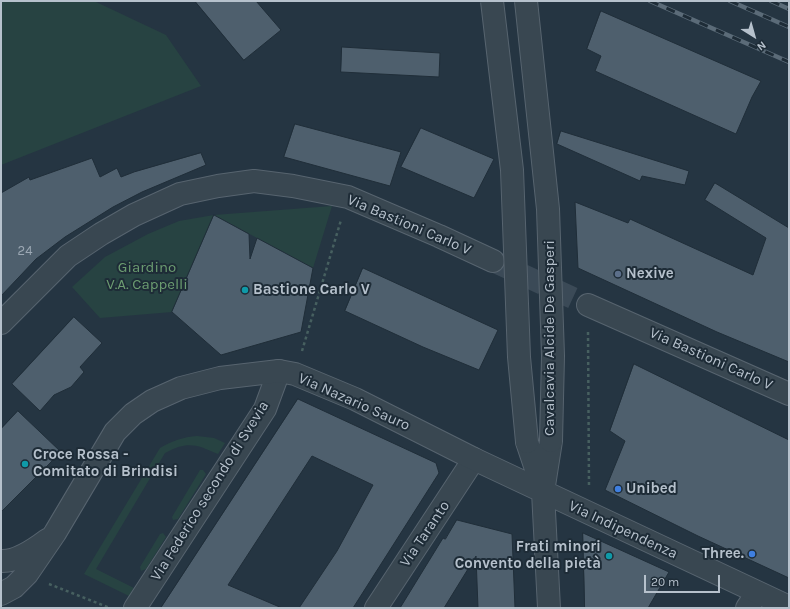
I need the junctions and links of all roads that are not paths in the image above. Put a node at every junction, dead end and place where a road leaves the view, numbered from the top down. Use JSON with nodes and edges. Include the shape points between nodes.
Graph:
{"nodes":[{"id":1,"x":492,"y":1,"type":"edge"},
{"id":2,"x":526,"y":1,"type":"edge"},
{"id":3,"x":493,"y":261,"type":"tunnel mouth"},
{"id":4,"x":588,"y":305,"type":"tunnel mouth"},
{"id":5,"x":1,"y":323,"type":"edge"},
{"id":6,"x":287,"y":373,"type":"junction"},
{"id":7,"x":789,"y":394,"type":"edge"},
{"id":8,"x":474,"y":459,"type":"junction"},
{"id":9,"x":543,"y":492,"type":"junction"},
{"id":10,"x":55,"y":533,"type":"junction"},
{"id":11,"x":1,"y":561,"type":"edge"},
{"id":12,"x":1,"y":594,"type":"edge"},
{"id":13,"x":752,"y":600,"type":"edge"},
{"id":14,"x":789,"y":607,"type":"edge"},
{"id":15,"x":135,"y":608,"type":"edge"},
{"id":16,"x":376,"y":608,"type":"edge"},
{"id":17,"x":549,"y":608,"type":"edge"}],
"edges":[{"from":1,"to":9,"type":"street","name":"Cavalcavia Alcide De Gasperi","bridge":true,"via":[[512,170],[519,357],[528,442]]},
{"from":2,"to":9,"type":"street","name":"Cavalcavia Alcide De Gasperi","bridge":true,"via":[[548,208],[553,356],[551,441]]},
{"from":3,"to":5,"type":"street","name":"Via Bastioni Carlo V","via":[[348,197],[293,186],[254,182],[218,186],[180,194],[134,215],[101,234],[68,256]]},
{"from":4,"to":7,"type":"street","name":"Via Bastioni Carlo V"},
{"from":6,"to":8,"type":"street","name":"Via Nazario Sauro","via":[[355,399]]},
{"from":6,"to":10,"type":"street","name":"Via Nazario Sauro","via":[[220,378],[181,388],[152,401],[133,414],[115,432]]},
{"from":6,"to":15,"type":"street","name":"Via Federico secondo di Svevia"},
{"from":8,"to":9,"type":"street","name":"Via Nazario Sauro"},
{"from":8,"to":16,"type":"street","name":"Via Taranto"},
{"from":9,"to":13,"type":"street","name":"Via Indipendenza"},
{"from":9,"to":17,"type":"street"},
{"from":10,"to":11,"type":"street","name":"Via Nazario Sauro","via":[[36,549]]},
{"from":10,"to":12,"type":"street","name":"Via Nazario Sauro","via":[[27,574],[14,587]]},
{"from":13,"to":14,"type":"street","name":"Via Indipendenza"}]}
